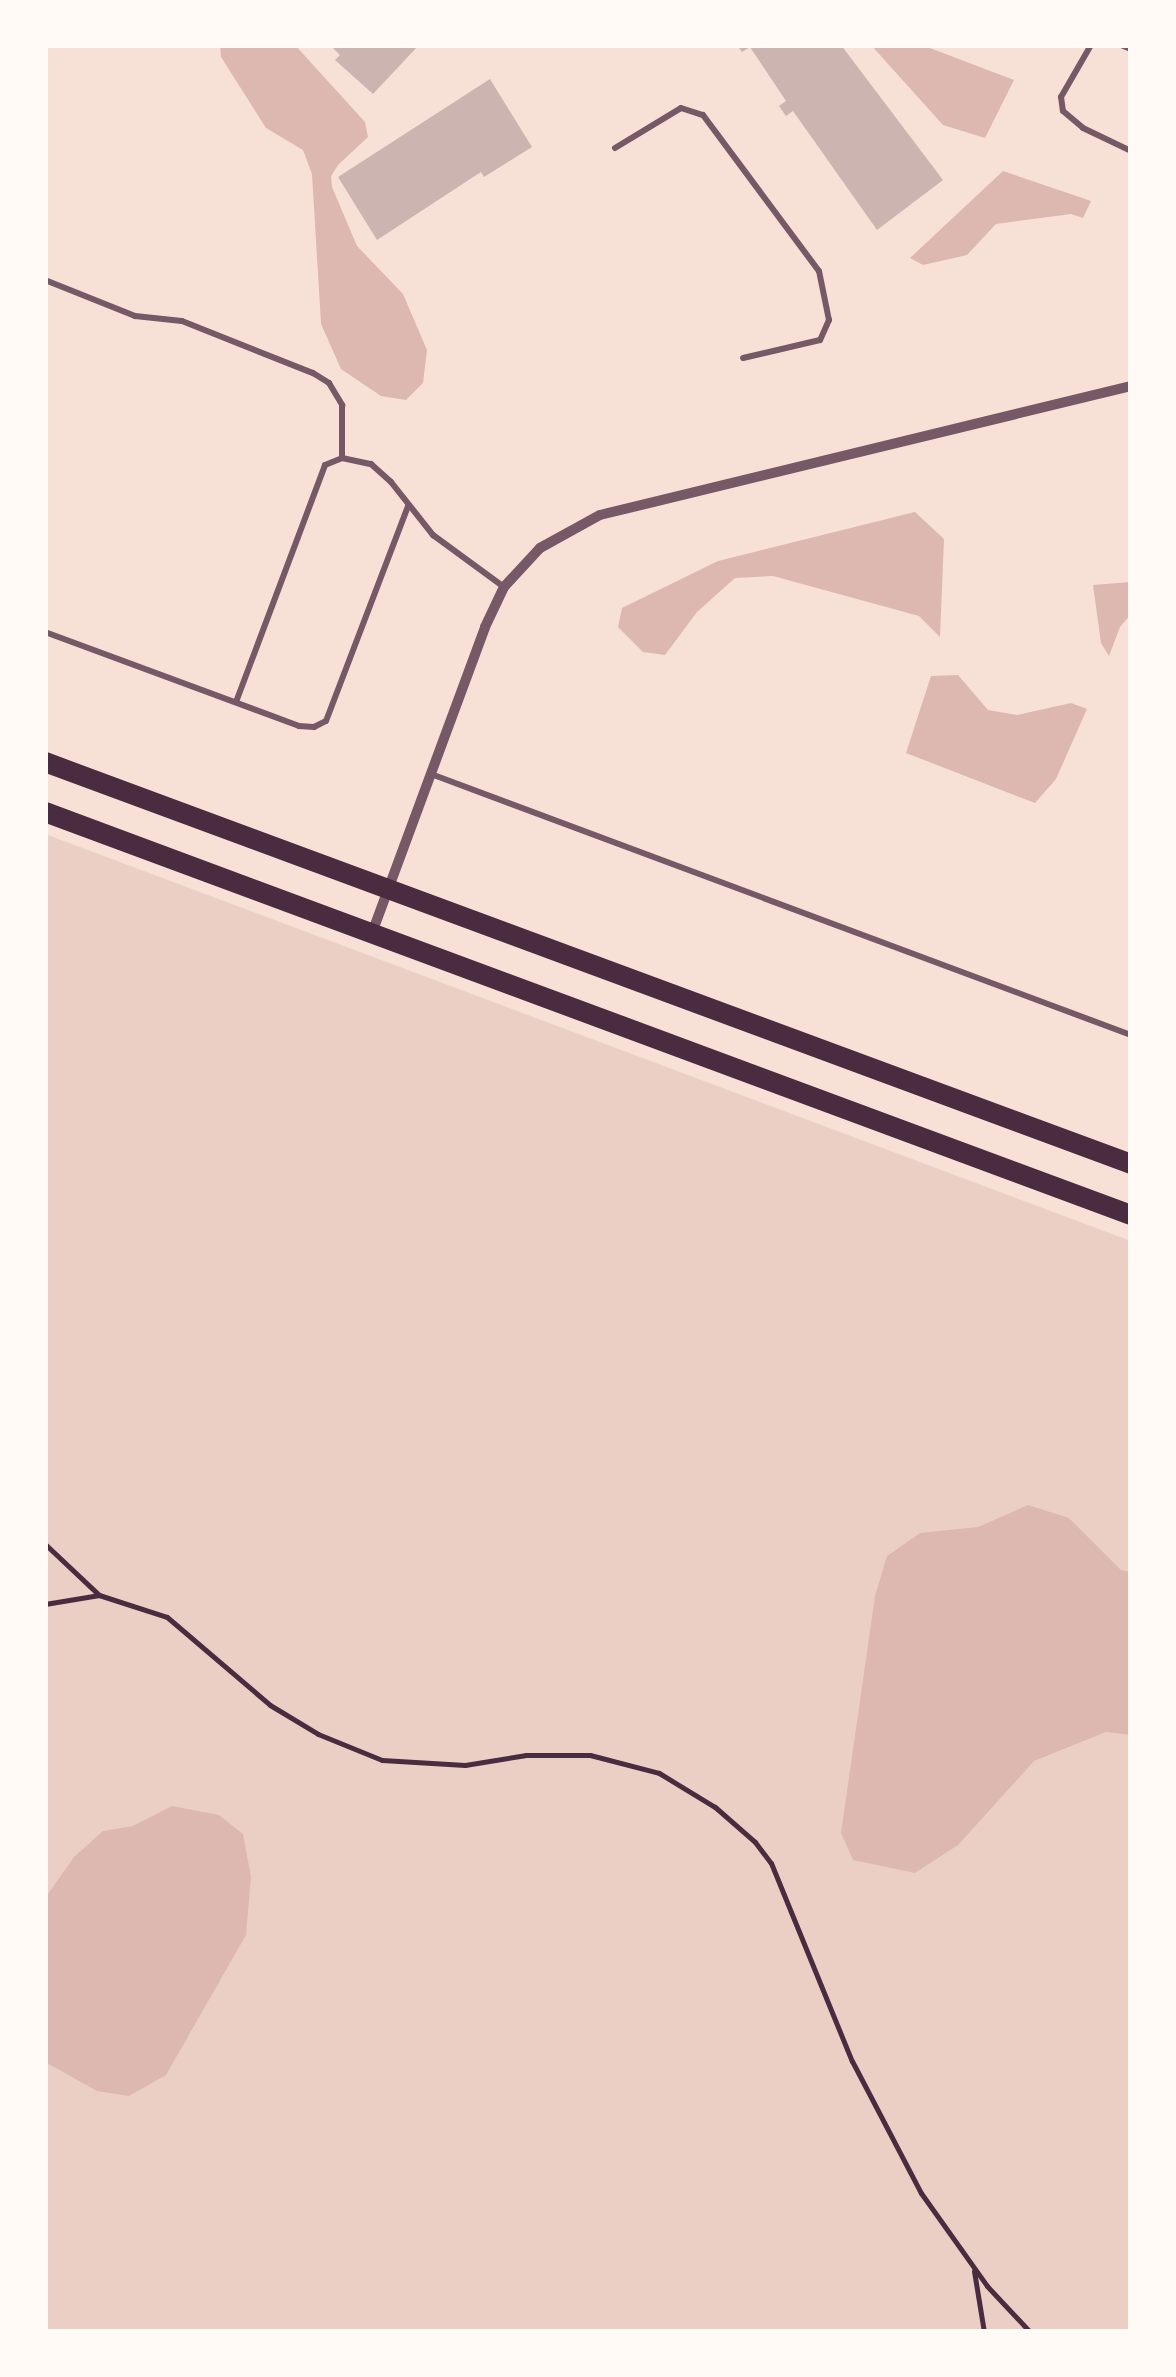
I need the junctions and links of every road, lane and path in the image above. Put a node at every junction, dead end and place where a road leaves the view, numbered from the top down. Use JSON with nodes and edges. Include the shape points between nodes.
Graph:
{"nodes":[{"id":1,"x":1091,"y":45,"type":"edge"},
{"id":2,"x":1121,"y":45,"type":"edge"},
{"id":3,"x":1131,"y":49,"type":"edge"},
{"id":4,"x":616,"y":148,"type":"dead end"},
{"id":5,"x":1131,"y":151,"type":"edge"},
{"id":6,"x":45,"y":280,"type":"edge"},
{"id":7,"x":744,"y":358,"type":"dead end"},
{"id":8,"x":1131,"y":386,"type":"edge"},
{"id":9,"x":342,"y":458,"type":"junction"},
{"id":10,"x":408,"y":506,"type":"junction"},
{"id":11,"x":504,"y":587,"type":"junction"},
{"id":12,"x":45,"y":632,"type":"edge"},
{"id":13,"x":236,"y":702,"type":"junction"},
{"id":14,"x":45,"y":762,"type":"edge"},
{"id":15,"x":431,"y":774,"type":"junction"},
{"id":16,"x":45,"y":812,"type":"edge"},
{"id":17,"x":389,"y":888,"type":"junction"},
{"id":18,"x":372,"y":933,"type":"junction"},
{"id":19,"x":1131,"y":1035,"type":"edge"},
{"id":20,"x":1131,"y":1164,"type":"edge"},
{"id":21,"x":1131,"y":1214,"type":"edge"},
{"id":22,"x":45,"y":1544,"type":"edge"},
{"id":23,"x":99,"y":1595,"type":"junction"},
{"id":24,"x":45,"y":1604,"type":"edge"},
{"id":25,"x":971,"y":2264,"type":"junction"},
{"id":26,"x":984,"y":2332,"type":"edge"},
{"id":27,"x":1030,"y":2332,"type":"edge"}],
"edges":[{"from":1,"to":5,"type":"lane","via":[[1061,97],[1063,111]]},
{"from":2,"to":3,"type":"lane"},
{"from":4,"to":7,"type":"lane","via":[[681,108],[703,116],[819,270],[829,320],[820,340]]},
{"from":6,"to":9,"type":"lane","via":[[135,316],[182,321],[329,383],[342,405]]},
{"from":8,"to":11,"type":"street","via":[[600,515],[540,548]]},
{"from":9,"to":10,"type":"lane","via":[[371,464]]},
{"from":9,"to":13,"type":"lane","via":[[326,464],[314,485]]},
{"from":10,"to":11,"type":"lane","via":[[433,535]]},
{"from":10,"to":13,"type":"lane","via":[[326,721],[299,726]]},
{"from":11,"to":15,"type":"street"},
{"from":12,"to":13,"type":"lane"},
{"from":14,"to":17,"type":"main road"},
{"from":15,"to":17,"type":"street"},
{"from":15,"to":19,"type":"lane"},
{"from":16,"to":18,"type":"main road"},
{"from":17,"to":18,"type":"street"},
{"from":17,"to":20,"type":"main road"},
{"from":18,"to":21,"type":"main road"},
{"from":22,"to":23,"type":"path"},
{"from":23,"to":24,"type":"path"},
{"from":23,"to":25,"type":"path","via":[[167,1618],[270,1705],[382,1760],[466,1765],[526,1755],[590,1755],[660,1773],[716,1806],[771,1863],[868,2096],[921,2193]]},
{"from":25,"to":26,"type":"path"},
{"from":25,"to":27,"type":"path"}]}
